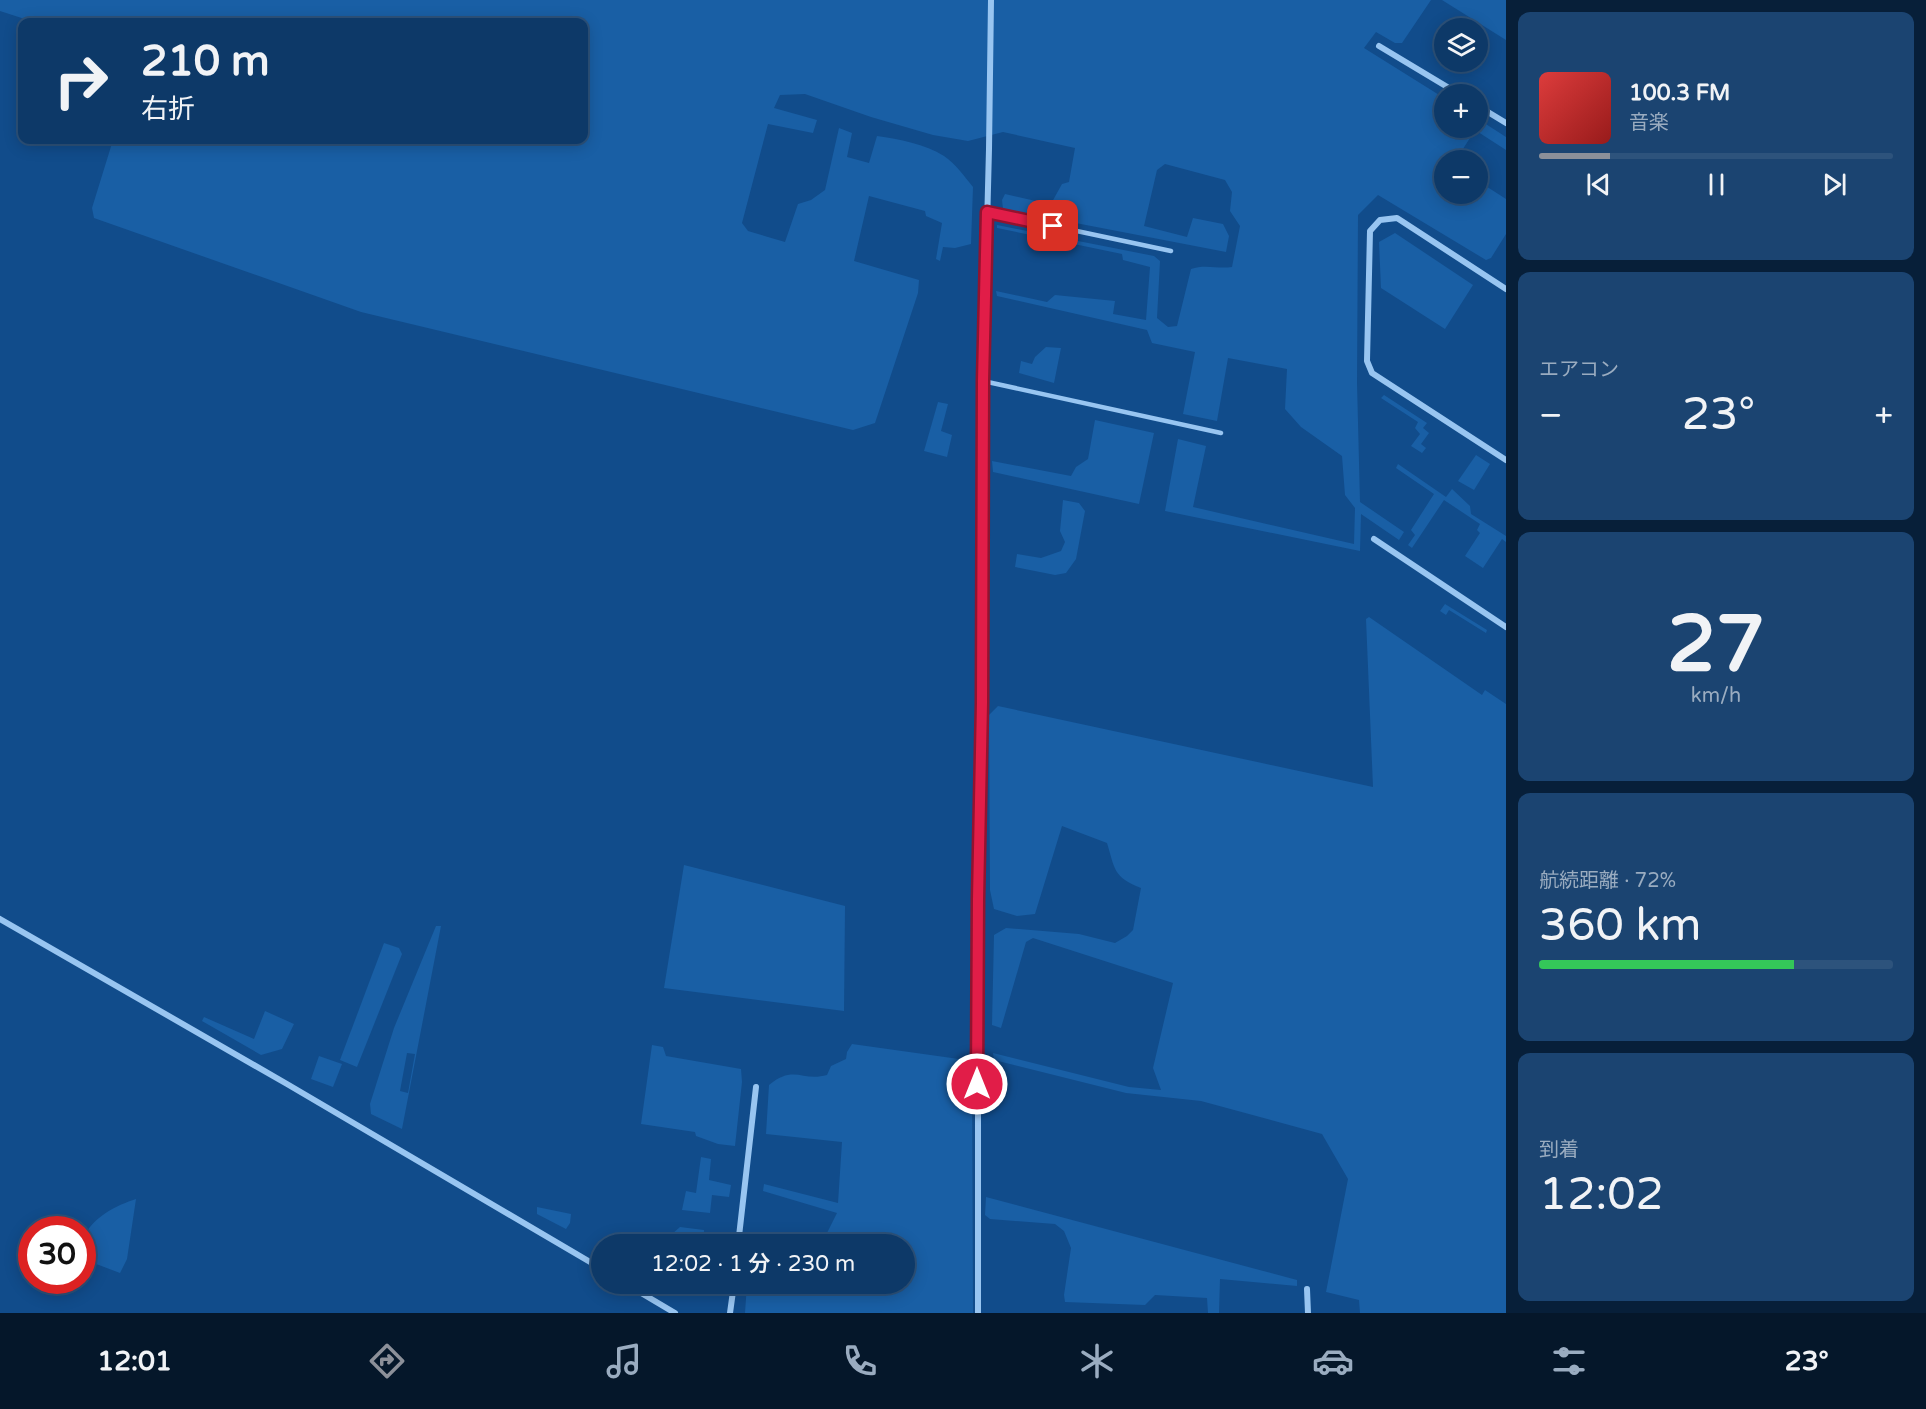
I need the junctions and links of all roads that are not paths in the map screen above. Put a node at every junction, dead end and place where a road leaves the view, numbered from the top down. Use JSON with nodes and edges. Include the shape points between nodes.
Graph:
{"nodes":[{"id":1,"x":991,"y":0,"type":"edge"},
{"id":2,"x":1379,"y":46,"type":"dead end"},
{"id":3,"x":1442,"y":84,"type":"edge"},
{"id":4,"x":1488,"y":112,"type":"edge"},
{"id":5,"x":1506,"y":123,"type":"edge"},
{"id":6,"x":987,"y":212,"type":"junction"},
{"id":7,"x":1171,"y":251,"type":"dead end"},
{"id":8,"x":1506,"y":289,"type":"edge"},
{"id":9,"x":983,"y":381,"type":"junction"},
{"id":10,"x":1221,"y":433,"type":"dead end"},
{"id":11,"x":1506,"y":460,"type":"edge"},
{"id":12,"x":1374,"y":539,"type":"dead end"},
{"id":13,"x":1506,"y":627,"type":"edge"},
{"id":14,"x":0,"y":919,"type":"edge"},
{"id":15,"x":756,"y":1087,"type":"dead end"},
{"id":16,"x":739,"y":1234,"type":"edge"},
{"id":17,"x":591,"y":1263,"type":"edge"},
{"id":18,"x":1307,"y":1289,"type":"dead end"},
{"id":19,"x":643,"y":1294,"type":"edge"},
{"id":20,"x":733,"y":1294,"type":"edge"},
{"id":21,"x":675,"y":1313,"type":"edge"},
{"id":22,"x":730,"y":1313,"type":"edge"},
{"id":23,"x":978,"y":1313,"type":"edge"},
{"id":24,"x":1308,"y":1313,"type":"edge"}],
"edges":[{"from":1,"to":6,"type":"street"},
{"from":2,"to":3,"type":"street"},
{"from":4,"to":5,"type":"street"},
{"from":6,"to":7,"type":"lane"},
{"from":6,"to":9,"type":"street"},
{"from":8,"to":11,"type":"street","via":[[1397,218],[1380,220],[1370,231],[1367,361],[1372,373]]},
{"from":9,"to":10,"type":"lane"},
{"from":9,"to":23,"type":"street"},
{"from":12,"to":13,"type":"street"},
{"from":14,"to":17,"type":"street"},
{"from":15,"to":16,"type":"street"},
{"from":18,"to":24,"type":"street"},
{"from":19,"to":21,"type":"street"},
{"from":20,"to":22,"type":"street"}]}
